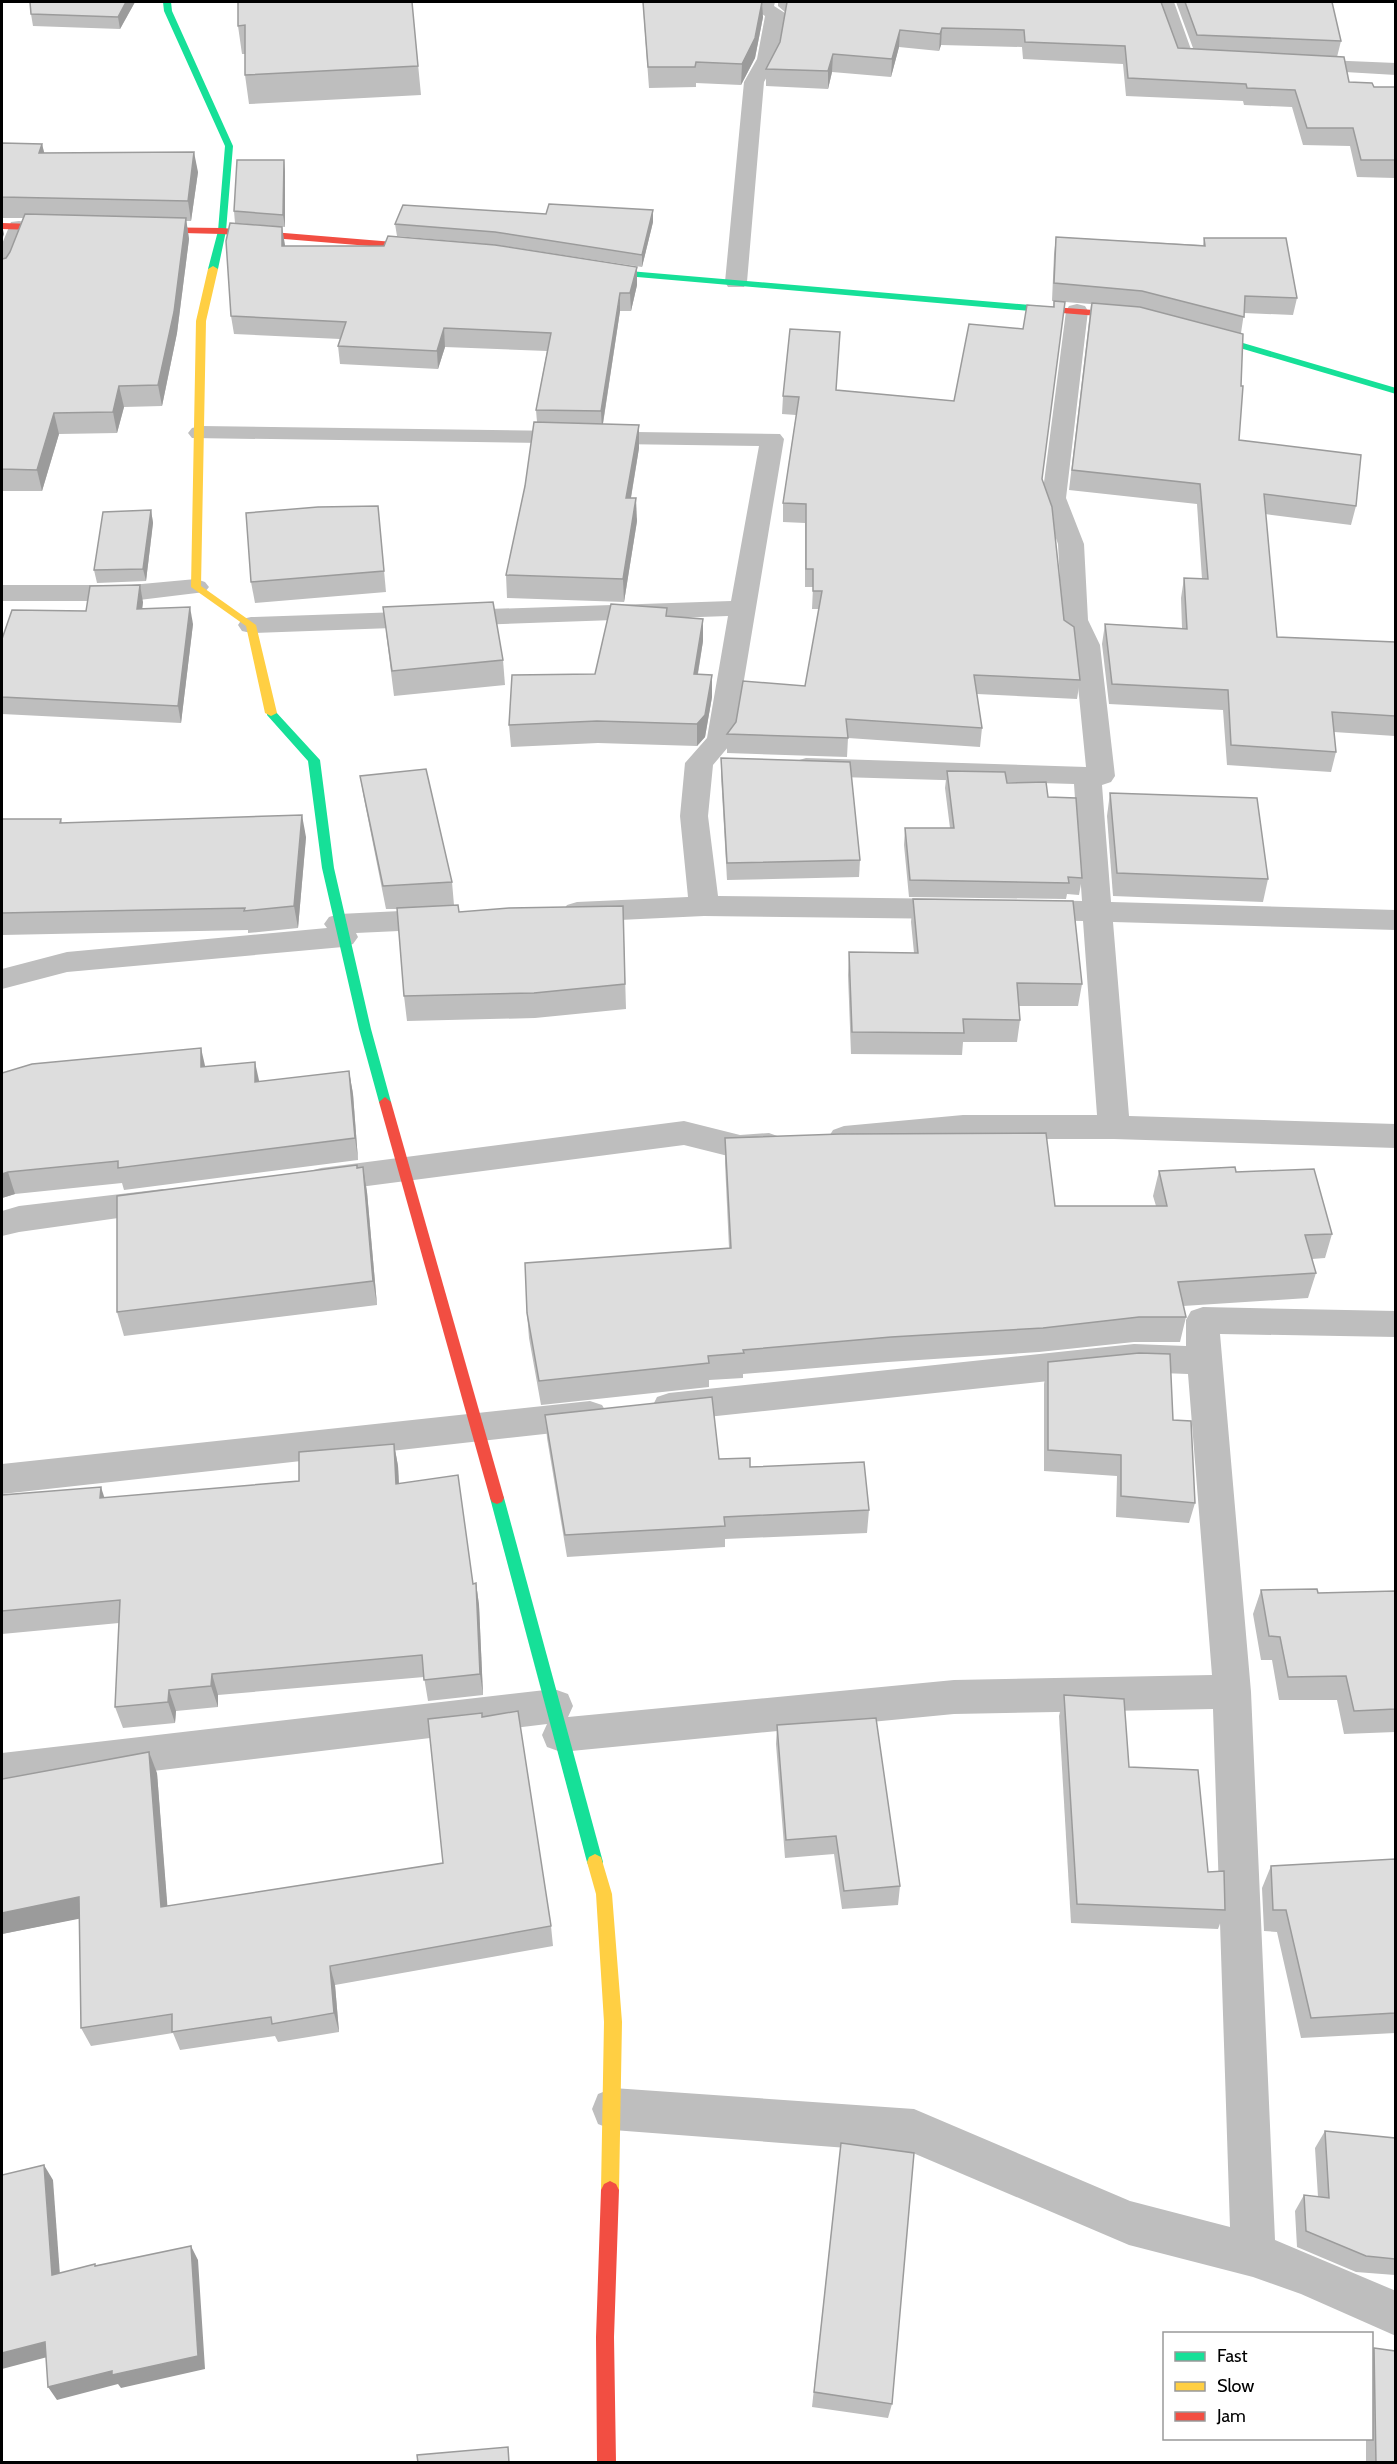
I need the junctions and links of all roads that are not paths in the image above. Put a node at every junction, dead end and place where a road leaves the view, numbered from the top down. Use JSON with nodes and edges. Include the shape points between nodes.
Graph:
{"nodes":[{"id":1,"x":167,"y":2,"type":"edge"},
{"id":2,"x":766,"y":2,"type":"edge"},
{"id":3,"x":1165,"y":2,"type":"edge"},
{"id":4,"x":1232,"y":62,"type":"edge"},
{"id":5,"x":1278,"y":64,"type":"edge"},
{"id":6,"x":1395,"y":69,"type":"edge"},
{"id":7,"x":10,"y":226,"type":"edge"},
{"id":8,"x":79,"y":228,"type":"edge"},
{"id":9,"x":126,"y":229,"type":"edge"},
{"id":10,"x":222,"y":231,"type":"junction"},
{"id":11,"x":448,"y":250,"type":"edge"},
{"id":12,"x":578,"y":268,"type":"edge"},
{"id":13,"x":2,"y":271,"type":"edge"},
{"id":14,"x":736,"y":282,"type":"junction"},
{"id":15,"x":1077,"y":311,"type":"junction"},
{"id":16,"x":1150,"y":320,"type":"edge"},
{"id":17,"x":1184,"y":329,"type":"edge"},
{"id":18,"x":1395,"y":391,"type":"edge"},
{"id":19,"x":200,"y":434,"type":"junction"},
{"id":20,"x":196,"y":587,"type":"junction"},
{"id":21,"x":2,"y":593,"type":"edge"},
{"id":22,"x":743,"y":608,"type":"junction"},
{"id":23,"x":251,"y":625,"type":"junction"},
{"id":24,"x":699,"y":763,"type":"junction"},
{"id":25,"x":735,"y":764,"type":"edge"},
{"id":26,"x":782,"y":766,"type":"edge"},
{"id":27,"x":1087,"y":776,"type":"junction"},
{"id":28,"x":704,"y":906,"type":"junction"},
{"id":29,"x":1097,"y":912,"type":"junction"},
{"id":30,"x":550,"y":913,"type":"edge"},
{"id":31,"x":468,"y":917,"type":"edge"},
{"id":32,"x":1395,"y":921,"type":"edge"},
{"id":33,"x":341,"y":931,"type":"junction"},
{"id":34,"x":2,"y":979,"type":"edge"},
{"id":35,"x":1114,"y":1127,"type":"junction"},
{"id":36,"x":1395,"y":1136,"type":"edge"},
{"id":37,"x":403,"y":1170,"type":"junction"},
{"id":38,"x":286,"y":1185,"type":"edge"},
{"id":39,"x":193,"y":1197,"type":"edge"},
{"id":40,"x":2,"y":1224,"type":"edge"},
{"id":41,"x":1395,"y":1324,"type":"edge"},
{"id":42,"x":1204,"y":1361,"type":"junction"},
{"id":43,"x":478,"y":1426,"type":"junction"},
{"id":44,"x":2,"y":1479,"type":"edge"},
{"id":45,"x":1232,"y":1692,"type":"junction"},
{"id":46,"x":558,"y":1720,"type":"junction"},
{"id":47,"x":2,"y":1771,"type":"edge"},
{"id":48,"x":613,"y":2109,"type":"junction"},
{"id":49,"x":1253,"y":2256,"type":"junction"},
{"id":50,"x":1395,"y":2314,"type":"edge"},
{"id":51,"x":606,"y":2463,"type":"edge"}],
"edges":[{"from":1,"to":10,"type":"street","via":[[230,146]]},
{"from":2,"to":14,"type":"street","via":[[764,9],[774,13],[767,59],[754,82]]},
{"from":3,"to":4,"type":"street","via":[[1185,60]]},
{"from":5,"to":6,"type":"street"},
{"from":7,"to":8,"type":"street"},
{"from":7,"to":13,"type":"street"},
{"from":9,"to":10,"type":"street"},
{"from":10,"to":11,"type":"street"},
{"from":10,"to":19,"type":"street","via":[[201,321]]},
{"from":12,"to":14,"type":"street"},
{"from":14,"to":15,"type":"street"},
{"from":15,"to":16,"type":"street"},
{"from":15,"to":27,"type":"street","via":[[1054,498],[1071,544],[1076,620],[1087,645],[1101,776]]},
{"from":17,"to":18,"type":"street"},
{"from":19,"to":20,"type":"street"},
{"from":19,"to":22,"type":"street","via":[[772,439]]},
{"from":20,"to":21,"type":"street","via":[[131,593]]},
{"from":20,"to":23,"type":"street"},
{"from":22,"to":23,"type":"street"},
{"from":22,"to":24,"type":"street","via":[[720,740]]},
{"from":23,"to":33,"type":"street","via":[[270,711],[314,760],[328,868]]},
{"from":24,"to":25,"type":"street"},
{"from":24,"to":28,"type":"street","via":[[694,816]]},
{"from":26,"to":27,"type":"street"},
{"from":27,"to":29,"type":"street"},
{"from":28,"to":29,"type":"street"},
{"from":28,"to":30,"type":"street"},
{"from":29,"to":32,"type":"street"},
{"from":29,"to":35,"type":"street"},
{"from":31,"to":33,"type":"street"},
{"from":33,"to":34,"type":"street","via":[[67,962]]},
{"from":33,"to":37,"type":"street"},
{"from":35,"to":36,"type":"street"},
{"from":35,"to":37,"type":"street","via":[[963,1127],[740,1147],[684,1133]]},
{"from":37,"to":38,"type":"street"},
{"from":37,"to":43,"type":"street"},
{"from":39,"to":40,"type":"street"},
{"from":41,"to":42,"type":"street","via":[[1203,1320]]},
{"from":42,"to":43,"type":"street","via":[[1134,1358]]},
{"from":42,"to":45,"type":"street"},
{"from":43,"to":44,"type":"street"},
{"from":43,"to":46,"type":"street"},
{"from":45,"to":46,"type":"street","via":[[954,1697]]},
{"from":45,"to":49,"type":"street"},
{"from":46,"to":47,"type":"street"},
{"from":46,"to":48,"type":"street","via":[[604,1894],[613,2022]]},
{"from":48,"to":49,"type":"street","via":[[914,2131],[1129,2223]]},
{"from":48,"to":51,"type":"street","via":[[605,2337]]},
{"from":49,"to":50,"type":"street","via":[[1307,2274]]}]}
